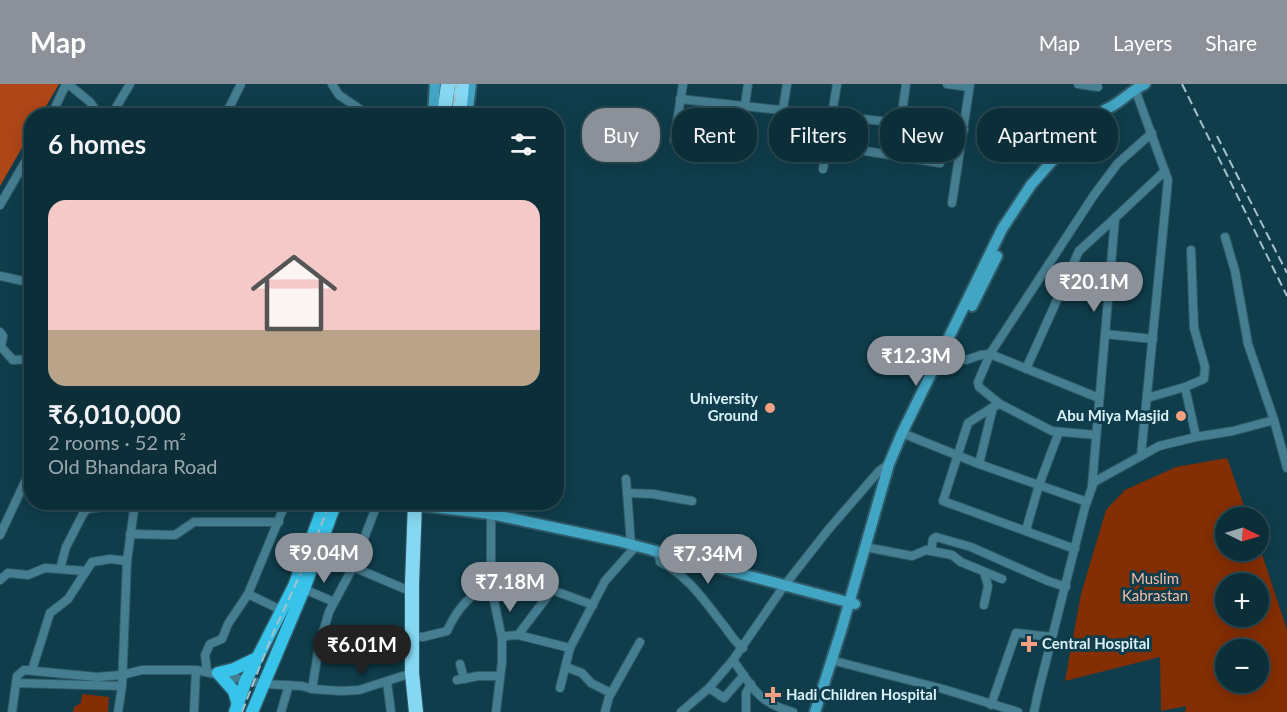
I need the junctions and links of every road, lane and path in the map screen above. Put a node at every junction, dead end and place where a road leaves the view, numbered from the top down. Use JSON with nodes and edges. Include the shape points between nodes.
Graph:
{"nodes":[{"id":1,"x":67,"y":84,"type":"edge"},
{"id":2,"x":130,"y":84,"type":"edge"},
{"id":3,"x":242,"y":84,"type":"edge"},
{"id":4,"x":332,"y":84,"type":"edge"},
{"id":5,"x":435,"y":84,"type":"edge"},
{"id":6,"x":448,"y":84,"type":"edge"},
{"id":7,"x":462,"y":84,"type":"edge"},
{"id":8,"x":471,"y":84,"type":"edge"},
{"id":9,"x":683,"y":84,"type":"edge"},
{"id":10,"x":748,"y":84,"type":"edge"},
{"id":11,"x":787,"y":84,"type":"edge"},
{"id":12,"x":837,"y":84,"type":"edge"},
{"id":13,"x":906,"y":84,"type":"edge"},
{"id":14,"x":947,"y":84,"type":"edge"},
{"id":15,"x":1078,"y":84,"type":"edge"},
{"id":16,"x":970,"y":85,"type":"edge"},
{"id":17,"x":1098,"y":87,"type":"dead end"},
{"id":18,"x":1133,"y":87,"type":"edge"},
{"id":19,"x":680,"y":99,"type":"junction"},
{"id":20,"x":745,"y":107,"type":"junction"},
{"id":21,"x":55,"y":108,"type":"edge"},
{"id":22,"x":94,"y":108,"type":"edge"},
{"id":23,"x":116,"y":108,"type":"edge"},
{"id":24,"x":229,"y":108,"type":"edge"},
{"id":25,"x":358,"y":108,"type":"edge"},
{"id":26,"x":434,"y":108,"type":"edge"},
{"id":27,"x":445,"y":108,"type":"edge"},
{"id":28,"x":460,"y":108,"type":"edge"},
{"id":29,"x":468,"y":108,"type":"edge"},
{"id":30,"x":679,"y":108,"type":"edge"},
{"id":31,"x":782,"y":108,"type":"edge"},
{"id":32,"x":833,"y":108,"type":"edge"},
{"id":33,"x":902,"y":108,"type":"edge"},
{"id":34,"x":769,"y":109,"type":"edge"},
{"id":35,"x":965,"y":122,"type":"edge"},
{"id":36,"x":1152,"y":133,"type":"junction"},
{"id":37,"x":825,"y":162,"type":"edge"},
{"id":38,"x":934,"y":162,"type":"edge"},
{"id":39,"x":959,"y":162,"type":"edge"},
{"id":40,"x":940,"y":163,"type":"dead end"},
{"id":41,"x":24,"y":164,"type":"edge"},
{"id":42,"x":823,"y":170,"type":"dead end"},
{"id":43,"x":1165,"y":171,"type":"junction"},
{"id":44,"x":952,"y":203,"type":"dead end"},
{"id":45,"x":0,"y":205,"type":"edge"},
{"id":46,"x":1115,"y":218,"type":"junction"},
{"id":47,"x":1225,"y":237,"type":"dead end"},
{"id":48,"x":1191,"y":250,"type":"dead end"},
{"id":49,"x":0,"y":276,"type":"edge"},
{"id":50,"x":24,"y":281,"type":"edge"},
{"id":51,"x":962,"y":318,"type":"junction"},
{"id":52,"x":0,"y":332,"type":"edge"},
{"id":53,"x":1105,"y":334,"type":"junction"},
{"id":54,"x":1153,"y":339,"type":"junction"},
{"id":55,"x":948,"y":354,"type":"junction"},
{"id":56,"x":990,"y":354,"type":"junction"},
{"id":57,"x":24,"y":359,"type":"edge"},
{"id":58,"x":1026,"y":369,"type":"junction"},
{"id":59,"x":1185,"y":387,"type":"junction"},
{"id":60,"x":1099,"y":398,"type":"junction"},
{"id":61,"x":1147,"y":398,"type":"junction"},
{"id":62,"x":997,"y":406,"type":"junction"},
{"id":63,"x":1275,"y":420,"type":"junction"},
{"id":64,"x":1059,"y":432,"type":"junction"},
{"id":65,"x":904,"y":435,"type":"junction"},
{"id":66,"x":1096,"y":435,"type":"junction"},
{"id":67,"x":1196,"y":437,"type":"junction"},
{"id":68,"x":957,"y":456,"type":"junction"},
{"id":69,"x":1142,"y":456,"type":"junction"},
{"id":70,"x":889,"y":464,"type":"junction"},
{"id":71,"x":979,"y":464,"type":"junction"},
{"id":72,"x":1287,"y":468,"type":"edge"},
{"id":73,"x":626,"y":479,"type":"dead end"},
{"id":74,"x":24,"y":484,"type":"edge"},
{"id":75,"x":1039,"y":485,"type":"junction"},
{"id":76,"x":1092,"y":488,"type":"junction"},
{"id":77,"x":627,"y":493,"type":"junction"},
{"id":78,"x":692,"y":501,"type":"dead end"},
{"id":79,"x":1087,"y":502,"type":"junction"},
{"id":80,"x":86,"y":510,"type":"edge"},
{"id":81,"x":134,"y":510,"type":"edge"},
{"id":82,"x":283,"y":510,"type":"edge"},
{"id":83,"x":322,"y":510,"type":"edge"},
{"id":84,"x":333,"y":510,"type":"edge"},
{"id":85,"x":375,"y":510,"type":"edge"},
{"id":86,"x":414,"y":510,"type":"edge"},
{"id":87,"x":492,"y":510,"type":"edge"},
{"id":88,"x":500,"y":510,"type":"edge"},
{"id":89,"x":279,"y":522,"type":"junction"},
{"id":90,"x":1026,"y":530,"type":"junction"},
{"id":91,"x":130,"y":534,"type":"junction"},
{"id":92,"x":0,"y":535,"type":"edge"},
{"id":93,"x":633,"y":545,"type":"junction"},
{"id":94,"x":868,"y":548,"type":"junction"},
{"id":95,"x":1075,"y":549,"type":"junction"},
{"id":96,"x":652,"y":550,"type":"junction"},
{"id":97,"x":930,"y":551,"type":"junction"},
{"id":98,"x":127,"y":561,"type":"junction"},
{"id":99,"x":353,"y":567,"type":"junction"},
{"id":100,"x":60,"y":569,"type":"junction"},
{"id":101,"x":85,"y":571,"type":"junction"},
{"id":102,"x":984,"y":572,"type":"junction"},
{"id":103,"x":492,"y":574,"type":"junction"},
{"id":104,"x":1002,"y":579,"type":"dead end"},
{"id":105,"x":0,"y":580,"type":"edge"},
{"id":106,"x":491,"y":586,"type":"junction"},
{"id":107,"x":784,"y":586,"type":"junction"},
{"id":108,"x":1066,"y":587,"type":"junction"},
{"id":109,"x":304,"y":589,"type":"junction"},
{"id":110,"x":553,"y":589,"type":"junction"},
{"id":111,"x":412,"y":592,"type":"junction"},
{"id":112,"x":248,"y":594,"type":"junction"},
{"id":113,"x":334,"y":602,"type":"junction"},
{"id":114,"x":593,"y":604,"type":"junction"},
{"id":115,"x":852,"y":604,"type":"junction"},
{"id":116,"x":984,"y":605,"type":"dead end"},
{"id":117,"x":281,"y":610,"type":"junction"},
{"id":118,"x":518,"y":635,"type":"junction"},
{"id":119,"x":413,"y":636,"type":"junction"},
{"id":120,"x":1052,"y":637,"type":"junction"},
{"id":121,"x":502,"y":639,"type":"junction"},
{"id":122,"x":639,"y":642,"type":"dead end"},
{"id":123,"x":570,"y":648,"type":"junction"},
{"id":124,"x":743,"y":648,"type":"junction"},
{"id":125,"x":257,"y":658,"type":"junction"},
{"id":126,"x":733,"y":660,"type":"junction"},
{"id":127,"x":834,"y":661,"type":"junction"},
{"id":128,"x":460,"y":663,"type":"dead end"},
{"id":129,"x":566,"y":667,"type":"junction"},
{"id":130,"x":32,"y":670,"type":"junction"},
{"id":131,"x":196,"y":670,"type":"junction"},
{"id":132,"x":212,"y":672,"type":"junction"},
{"id":133,"x":412,"y":674,"type":"junction"},
{"id":134,"x":122,"y":675,"type":"junction"},
{"id":135,"x":744,"y":675,"type":"junction"},
{"id":136,"x":500,"y":676,"type":"junction"},
{"id":137,"x":246,"y":680,"type":"junction"},
{"id":138,"x":387,"y":682,"type":"junction"},
{"id":139,"x":16,"y":684,"type":"junction"},
{"id":140,"x":264,"y":684,"type":"junction"},
{"id":141,"x":751,"y":684,"type":"junction"},
{"id":142,"x":289,"y":685,"type":"junction"},
{"id":143,"x":122,"y":686,"type":"junction"},
{"id":144,"x":560,"y":688,"type":"dead end"},
{"id":145,"x":709,"y":688,"type":"junction"},
{"id":146,"x":312,"y":689,"type":"junction"},
{"id":147,"x":611,"y":693,"type":"junction"},
{"id":148,"x":991,"y":705,"type":"junction"},
{"id":149,"x":236,"y":708,"type":"edge"},
{"id":150,"x":1007,"y":711,"type":"edge"},
{"id":151,"x":12,"y":712,"type":"edge"},
{"id":152,"x":118,"y":712,"type":"edge"},
{"id":153,"x":194,"y":712,"type":"edge"},
{"id":154,"x":252,"y":712,"type":"edge"},
{"id":155,"x":281,"y":712,"type":"edge"},
{"id":156,"x":391,"y":712,"type":"edge"},
{"id":157,"x":416,"y":712,"type":"edge"},
{"id":158,"x":496,"y":712,"type":"edge"},
{"id":159,"x":605,"y":712,"type":"edge"},
{"id":160,"x":681,"y":712,"type":"edge"},
{"id":161,"x":746,"y":712,"type":"edge"},
{"id":162,"x":794,"y":712,"type":"edge"},
{"id":163,"x":815,"y":712,"type":"edge"},
{"id":164,"x":819,"y":712,"type":"edge"},
{"id":165,"x":1018,"y":712,"type":"edge"},
{"id":166,"x":1034,"y":712,"type":"edge"}],
"edges":[{"from":1,"to":21,"type":"street"},
{"from":1,"to":22,"type":"street"},
{"from":2,"to":23,"type":"street"},
{"from":3,"to":24,"type":"street"},
{"from":4,"to":25,"type":"street","via":[[339,95]]},
{"from":5,"to":26,"type":"main road"},
{"from":6,"to":27,"type":"highway"},
{"from":7,"to":28,"type":"highway"},
{"from":8,"to":29,"type":"main road"},
{"from":9,"to":19,"type":"street"},
{"from":10,"to":20,"type":"street"},
{"from":11,"to":31,"type":"street"},
{"from":12,"to":32,"type":"street"},
{"from":13,"to":33,"type":"street"},
{"from":14,"to":16,"type":"street"},
{"from":15,"to":17,"type":"street"},
{"from":16,"to":35,"type":"street"},
{"from":18,"to":36,"type":"street"},
{"from":18,"to":51,"type":"main road","via":[[1035,191]]},
{"from":19,"to":20,"type":"street"},
{"from":19,"to":30,"type":"street"},
{"from":20,"to":34,"type":"street"},
{"from":36,"to":43,"type":"street"},
{"from":36,"to":56,"type":"street","via":[[1118,163],[1094,195]]},
{"from":37,"to":42,"type":"street"},
{"from":38,"to":40,"type":"street"},
{"from":39,"to":44,"type":"street"},
{"from":41,"to":45,"type":"street"},
{"from":43,"to":46,"type":"street"},
{"from":43,"to":54,"type":"street","via":[[1168,180]]},
{"from":46,"to":53,"type":"street"},
{"from":46,"to":58,"type":"street","via":[[1079,251]]},
{"from":47,"to":63,"type":"street","via":[[1248,344]]},
{"from":48,"to":59,"type":"street","via":[[1194,328],[1205,367],[1204,379]]},
{"from":49,"to":50,"type":"street"},
{"from":51,"to":55,"type":"main road"},
{"from":51,"to":65,"type":"main road"},
{"from":52,"to":57,"type":"street","via":[[1,347],[13,360]]},
{"from":53,"to":54,"type":"street"},
{"from":53,"to":60,"type":"street"},
{"from":54,"to":61,"type":"street"},
{"from":55,"to":56,"type":"street","via":[[969,360]]},
{"from":55,"to":65,"type":"main road"},
{"from":56,"to":58,"type":"street"},
{"from":56,"to":62,"type":"street","via":[[978,382]]},
{"from":58,"to":60,"type":"street"},
{"from":59,"to":61,"type":"street"},
{"from":59,"to":67,"type":"street"},
{"from":60,"to":66,"type":"street"},
{"from":61,"to":69,"type":"street"},
{"from":62,"to":64,"type":"street"},
{"from":62,"to":68,"type":"street","via":[[968,423]]},
{"from":62,"to":71,"type":"street"},
{"from":63,"to":67,"type":"street"},
{"from":63,"to":72,"type":"street"},
{"from":64,"to":66,"type":"street"},
{"from":64,"to":75,"type":"street"},
{"from":65,"to":68,"type":"street"},
{"from":65,"to":70,"type":"main road"},
{"from":65,"to":94,"type":"main road"},
{"from":66,"to":76,"type":"street"},
{"from":67,"to":69,"type":"street","via":[[1159,446]]},
{"from":68,"to":71,"type":"street"},
{"from":68,"to":90,"type":"street","via":[[943,501]]},
{"from":69,"to":76,"type":"street","via":[[1094,482]]},
{"from":70,"to":94,"type":"main road"},
{"from":70,"to":107,"type":"street","via":[[871,479]]},
{"from":71,"to":75,"type":"street"},
{"from":73,"to":77,"type":"street"},
{"from":74,"to":92,"type":"street"},
{"from":75,"to":79,"type":"street"},
{"from":75,"to":90,"type":"street"},
{"from":76,"to":79,"type":"street"},
{"from":77,"to":78,"type":"street"},
{"from":77,"to":93,"type":"street"},
{"from":79,"to":95,"type":"street"},
{"from":80,"to":100,"type":"street","via":[[66,547]]},
{"from":81,"to":91,"type":"street"},
{"from":82,"to":89,"type":"street"},
{"from":83,"to":117,"type":"main road"},
{"from":84,"to":109,"type":"main road"},
{"from":85,"to":99,"type":"street"},
{"from":86,"to":111,"type":"highway"},
{"from":87,"to":103,"type":"street"},
{"from":88,"to":93,"type":"main road"},
{"from":89,"to":91,"type":"street","via":[[194,522],[175,535]]},
{"from":89,"to":112,"type":"street"},
{"from":90,"to":95,"type":"street"},
{"from":91,"to":98,"type":"street"},
{"from":93,"to":96,"type":"main road"},
{"from":93,"to":114,"type":"street","via":[[604,581]]},
{"from":94,"to":97,"type":"street","via":[[912,556]]},
{"from":94,"to":115,"type":"main road"},
{"from":95,"to":108,"type":"street"},
{"from":96,"to":107,"type":"main road"},
{"from":96,"to":124,"type":"street","via":[[659,555],[660,562],[674,569],[705,601],[734,642]]},
{"from":97,"to":102,"type":"street","via":[[952,555]]},
{"from":97,"to":108,"type":"street","via":[[936,537],[971,547]]},
{"from":98,"to":101,"type":"street","via":[[92,562]]},
{"from":98,"to":134,"type":"street"},
{"from":99,"to":111,"type":"street"},
{"from":99,"to":113,"type":"street"},
{"from":100,"to":101,"type":"street"},
{"from":100,"to":105,"type":"street","via":[[45,568],[28,575],[8,573]]},
{"from":101,"to":130,"type":"street","via":[[68,599],[50,613]]},
{"from":102,"to":104,"type":"street"},
{"from":102,"to":116,"type":"street","via":[[988,586]]},
{"from":103,"to":106,"type":"street"},
{"from":103,"to":110,"type":"street"},
{"from":106,"to":119,"type":"street","via":[[462,606],[447,631]]},
{"from":106,"to":121,"type":"street"},
{"from":107,"to":115,"type":"main road"},
{"from":107,"to":124,"type":"street"},
{"from":108,"to":120,"type":"street"},
{"from":109,"to":113,"type":"street"},
{"from":109,"to":140,"type":"main road"},
{"from":110,"to":114,"type":"street"},
{"from":110,"to":118,"type":"street"},
{"from":111,"to":119,"type":"highway"},
{"from":112,"to":117,"type":"street"},
{"from":112,"to":132,"type":"street","via":[[222,639],[210,644],[205,656]]},
{"from":113,"to":146,"type":"street","via":[[319,646]]},
{"from":114,"to":123,"type":"street"},
{"from":115,"to":127,"type":"main road"},
{"from":117,"to":125,"type":"main road"},
{"from":118,"to":121,"type":"street"},
{"from":118,"to":123,"type":"street"},
{"from":119,"to":133,"type":"highway"},
{"from":120,"to":148,"type":"street","via":[[1016,633]]},
{"from":120,"to":166,"type":"street"},
{"from":121,"to":136,"type":"street"},
{"from":122,"to":147,"type":"street"},
{"from":123,"to":129,"type":"street"},
{"from":124,"to":126,"type":"street"},
{"from":125,"to":132,"type":"main road","via":[[234,669]]},
{"from":125,"to":137,"type":"main road"},
{"from":126,"to":135,"type":"street"},
{"from":126,"to":145,"type":"street"},
{"from":127,"to":148,"type":"street"},
{"from":127,"to":163,"type":"main road"},
{"from":127,"to":164,"type":"main road"},
{"from":128,"to":136,"type":"street","via":[[460,679]]},
{"from":129,"to":144,"type":"street"},
{"from":129,"to":147,"type":"street"},
{"from":130,"to":134,"type":"street","via":[[77,676]]},
{"from":130,"to":139,"type":"street","via":[[20,672]]},
{"from":131,"to":132,"type":"street"},
{"from":131,"to":134,"type":"street","via":[[142,670]]},
{"from":131,"to":153,"type":"street"},
{"from":132,"to":137,"type":"street"},
{"from":132,"to":149,"type":"main road","via":[[234,691]]},
{"from":133,"to":138,"type":"street"},
{"from":133,"to":157,"type":"highway"},
{"from":134,"to":143,"type":"street"},
{"from":135,"to":141,"type":"street"},
{"from":135,"to":145,"type":"street","via":[[724,698]]},
{"from":136,"to":158,"type":"street"},
{"from":137,"to":140,"type":"street"},
{"from":137,"to":149,"type":"main road"},
{"from":138,"to":146,"type":"street","via":[[359,690]]},
{"from":138,"to":156,"type":"street"},
{"from":139,"to":143,"type":"street"},
{"from":139,"to":151,"type":"street"},
{"from":140,"to":142,"type":"street"},
{"from":140,"to":154,"type":"main road"},
{"from":141,"to":161,"type":"street","via":[[746,693]]},
{"from":141,"to":162,"type":"street","via":[[764,701]]},
{"from":142,"to":146,"type":"street"},
{"from":142,"to":155,"type":"street"},
{"from":143,"to":152,"type":"street"},
{"from":145,"to":160,"type":"street"},
{"from":147,"to":159,"type":"street"},
{"from":148,"to":150,"type":"street"},
{"from":150,"to":165,"type":"street"}]}
